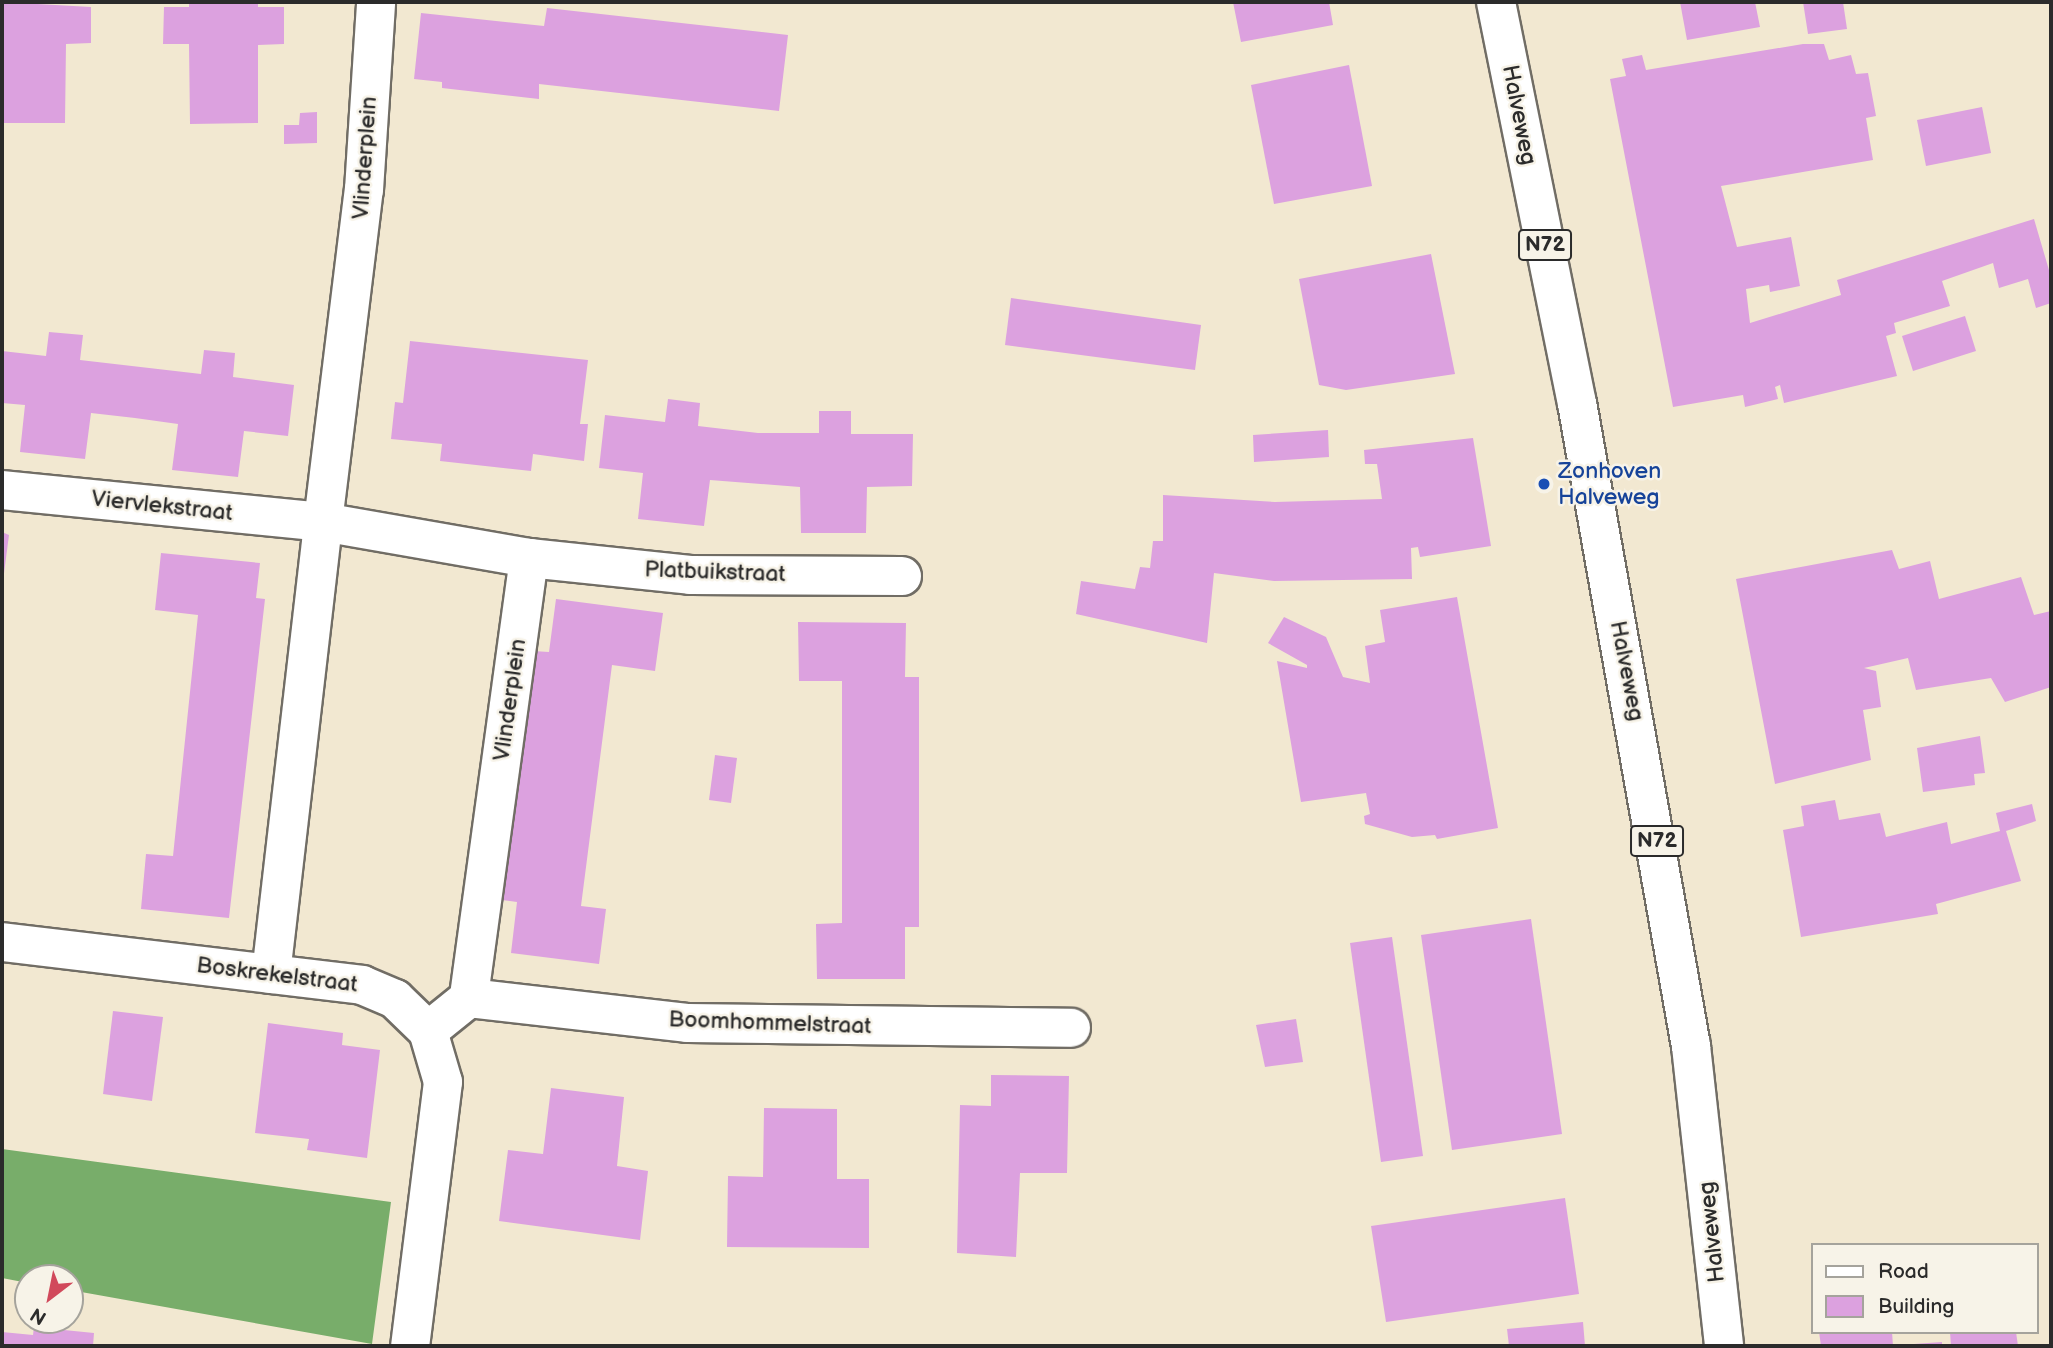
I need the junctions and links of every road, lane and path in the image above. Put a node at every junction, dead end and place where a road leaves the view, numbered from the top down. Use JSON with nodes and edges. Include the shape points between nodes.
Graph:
{"nodes":[{"id":1,"x":376,"y":2,"type":"edge"},
{"id":2,"x":1496,"y":2,"type":"edge"},
{"id":3,"x":2,"y":490,"type":"edge"},
{"id":4,"x":323,"y":522,"type":"junction"},
{"id":5,"x":529,"y":558,"type":"junction"},
{"id":6,"x":902,"y":576,"type":"dead end"},
{"id":7,"x":2,"y":942,"type":"edge"},
{"id":8,"x":271,"y":974,"type":"junction"},
{"id":9,"x":469,"y":998,"type":"junction"},
{"id":10,"x":1072,"y":1028,"type":"dead end"},
{"id":11,"x":428,"y":1031,"type":"junction"},
{"id":12,"x":410,"y":1346,"type":"edge"},
{"id":13,"x":1724,"y":1346,"type":"edge"}],
"edges":[{"from":1,"to":4,"type":"street","name":"Vlinderplein","via":[[364,190]]},
{"from":2,"to":13,"type":"street","name":"Halveweg","number":"N72","via":[[1577,403],[1692,1046]]},
{"from":3,"to":4,"type":"street","name":"Viervlekstraat"},
{"from":4,"to":5,"type":"street"},
{"from":4,"to":8,"type":"street","name":"Vlinderplein"},
{"from":5,"to":6,"type":"street","name":"Platbuikstraat","via":[[690,575]]},
{"from":5,"to":9,"type":"street","name":"Vlinderplein"},
{"from":7,"to":8,"type":"street","name":"Boskrekelstraat"},
{"from":8,"to":11,"type":"street","name":"Boskrekelstraat","via":[[362,985],[395,999]]},
{"from":9,"to":10,"type":"street","name":"Boomhommelstraat","via":[[687,1023]]},
{"from":9,"to":11,"type":"street"},
{"from":11,"to":12,"type":"street","name":"Boskrekelstraat","via":[[443,1082]]}]}
